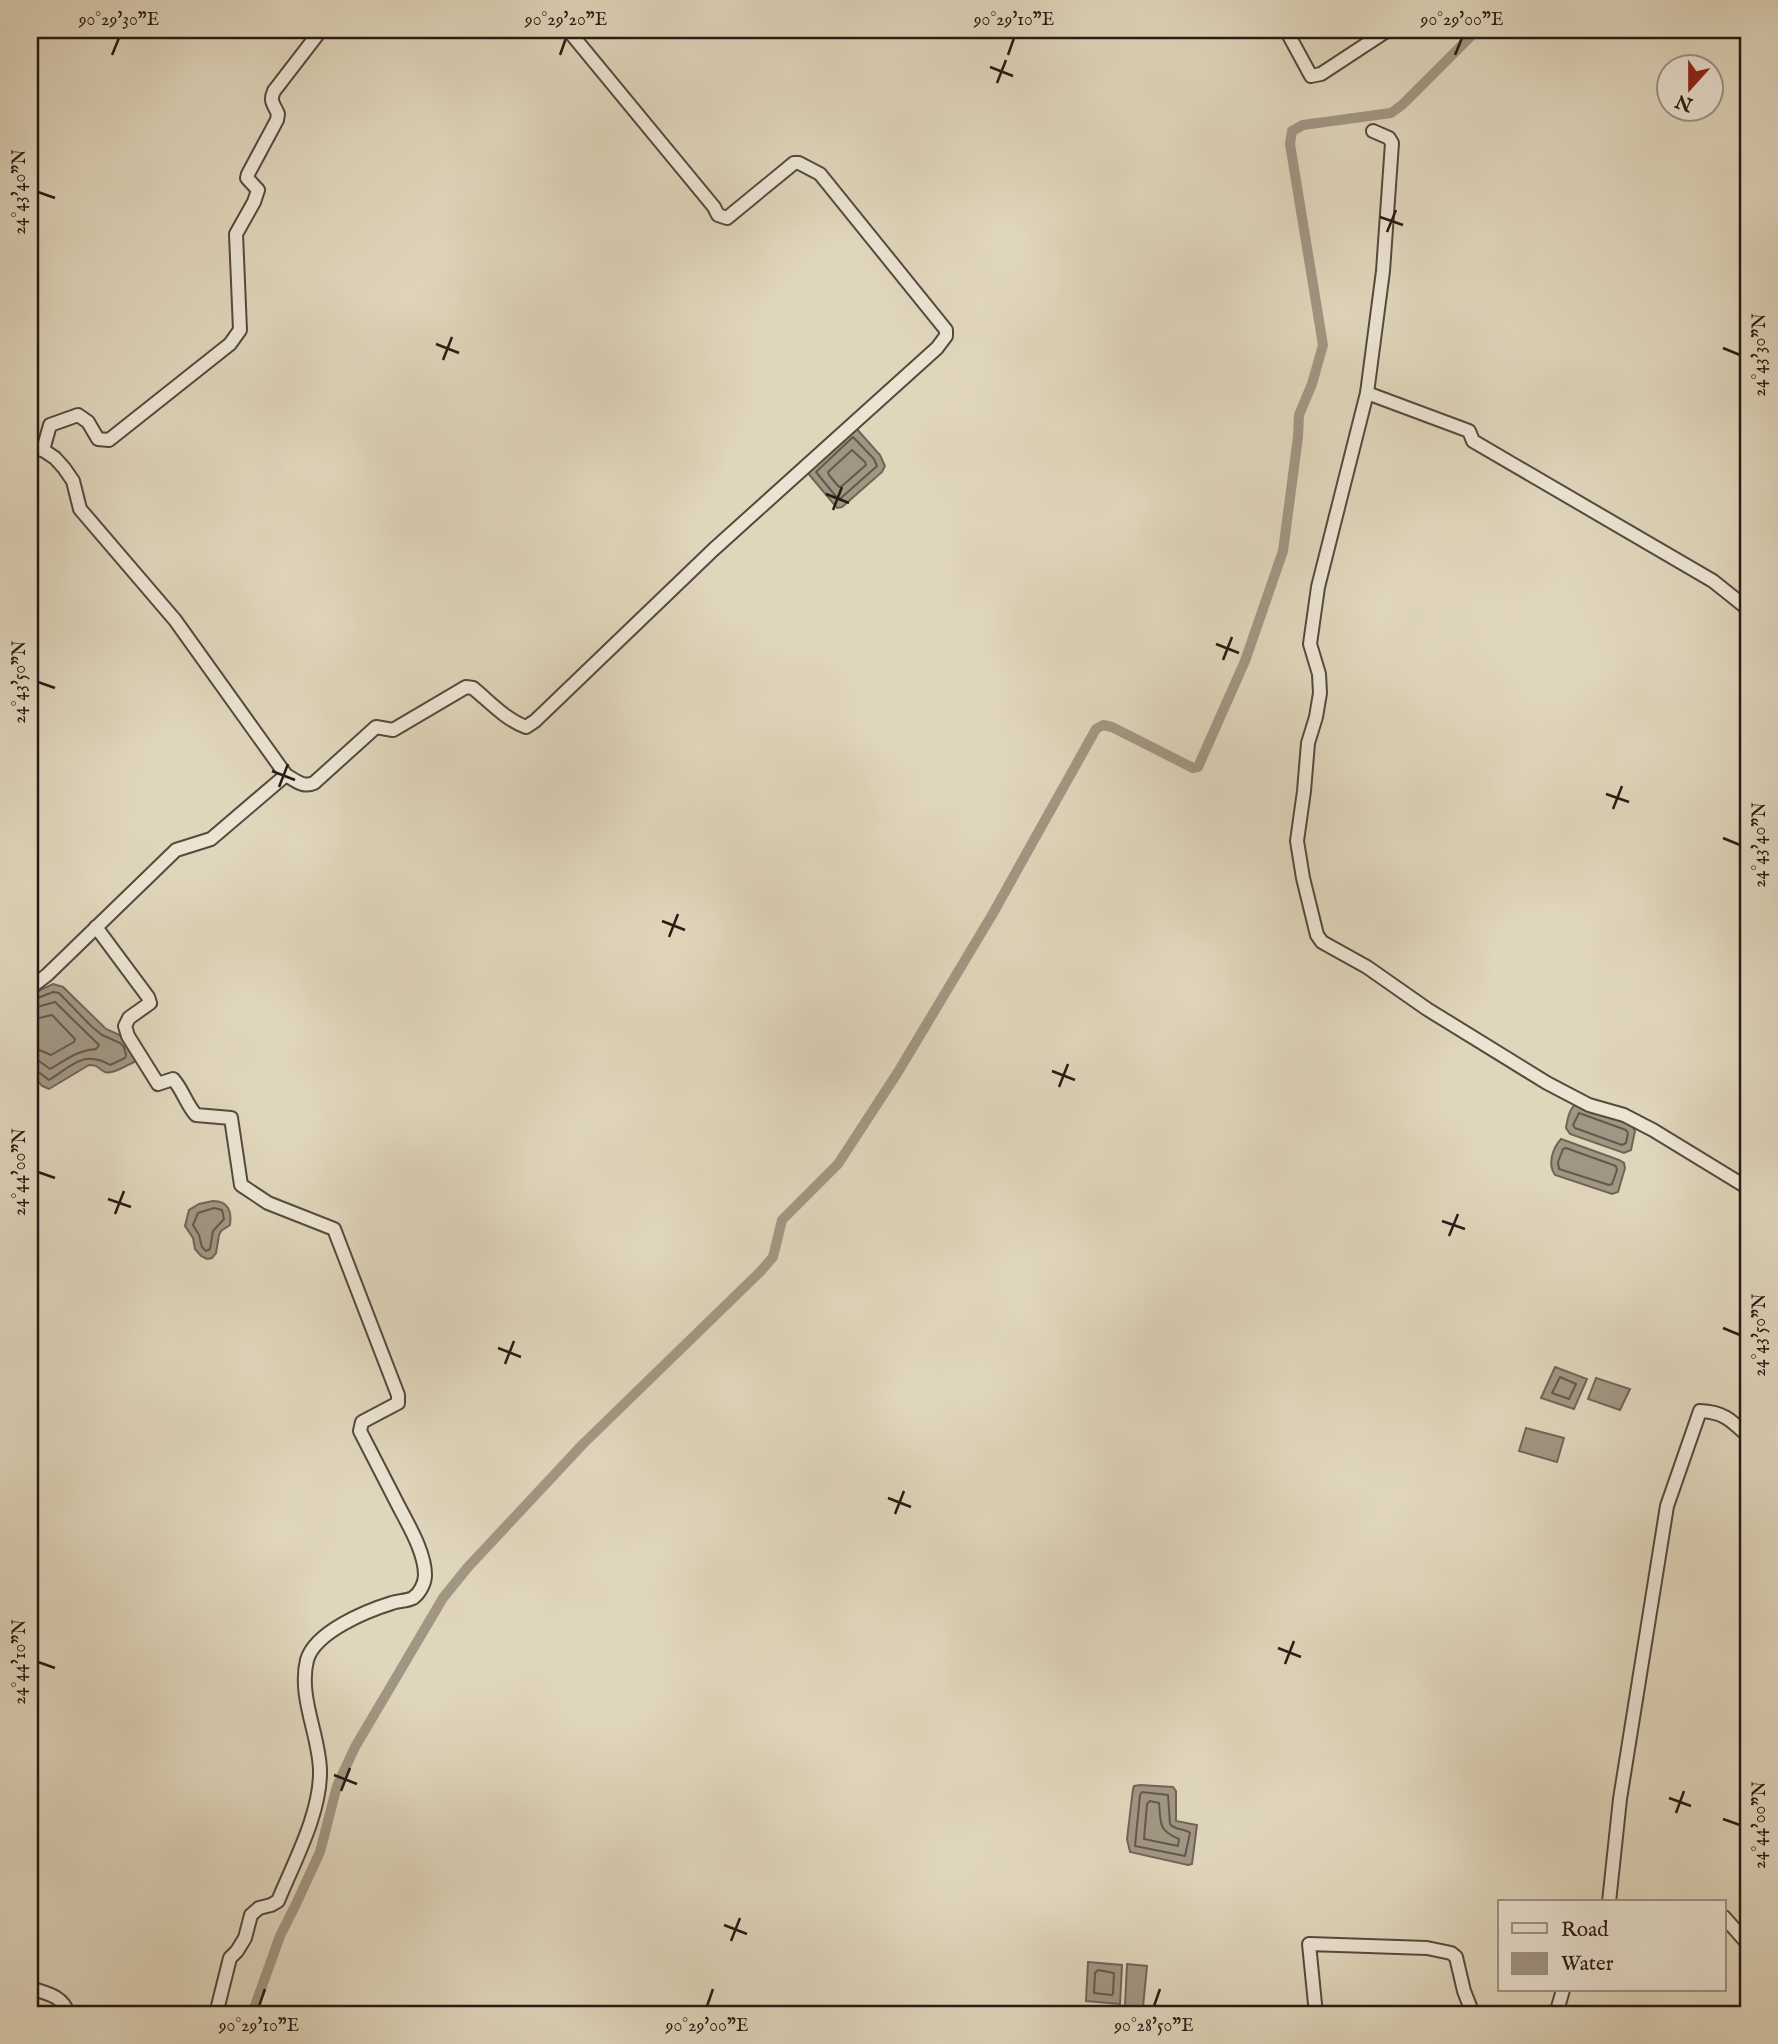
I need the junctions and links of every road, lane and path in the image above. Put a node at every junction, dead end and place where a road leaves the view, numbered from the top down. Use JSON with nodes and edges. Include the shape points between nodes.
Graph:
{"nodes":[{"id":1,"x":321,"y":30,"type":"edge"},
{"id":2,"x":568,"y":30,"type":"edge"},
{"id":3,"x":1286,"y":30,"type":"edge"},
{"id":4,"x":1388,"y":30,"type":"edge"},
{"id":5,"x":1373,"y":131,"type":"dead end"},
{"id":6,"x":1367,"y":393,"type":"junction"},
{"id":7,"x":30,"y":448,"type":"edge"},
{"id":8,"x":43,"y":450,"type":"junction"},
{"id":9,"x":1748,"y":609,"type":"edge"},
{"id":10,"x":286,"y":775,"type":"junction"},
{"id":11,"x":96,"y":927,"type":"junction"},
{"id":12,"x":30,"y":988,"type":"edge"},
{"id":13,"x":1748,"y":1188,"type":"edge"},
{"id":14,"x":1748,"y":1436,"type":"edge"},
{"id":15,"x":1609,"y":1900,"type":"edge"},
{"id":16,"x":1726,"y":1919,"type":"edge"},
{"id":17,"x":1748,"y":1944,"type":"edge"},
{"id":18,"x":30,"y":1988,"type":"edge"},
{"id":19,"x":1562,"y":1992,"type":"edge"},
{"id":20,"x":68,"y":2014,"type":"edge"},
{"id":21,"x":216,"y":2014,"type":"edge"},
{"id":22,"x":1316,"y":2014,"type":"edge"},
{"id":23,"x":1473,"y":2014,"type":"edge"},
{"id":24,"x":1556,"y":2014,"type":"edge"}],
"edges":[{"from":1,"to":8,"type":"street","via":[[271,99],[277,120],[248,174],[258,190],[236,234],[240,330],[230,344],[109,440],[98,439],[78,415],[50,425]]},
{"from":2,"to":10,"type":"street","via":[[718,215],[727,218],[738,211],[794,163],[820,174],[946,330],[946,337],[713,550],[535,722],[521,725],[466,687],[393,730],[376,727],[309,786]]},
{"from":3,"to":4,"type":"street","via":[[1311,76]]},
{"from":5,"to":6,"type":"street","via":[[1392,143],[1383,271]]},
{"from":6,"to":9,"type":"street","via":[[1469,431],[1473,441],[1713,581]]},
{"from":6,"to":13,"type":"street","via":[[1318,587],[1310,643],[1320,693],[1308,743],[1297,841],[1317,935],[1547,1083],[1653,1130]]},
{"from":7,"to":8,"type":"street"},
{"from":8,"to":10,"type":"street","via":[[64,468],[73,481],[80,509],[175,620]]},
{"from":10,"to":11,"type":"street","via":[[211,839],[176,850]]},
{"from":11,"to":12,"type":"street"},
{"from":11,"to":21,"type":"street","via":[[148,997],[150,1003],[125,1026],[158,1084],[173,1079],[196,1115],[231,1118],[241,1185],[268,1203],[334,1229],[398,1395],[398,1403],[362,1422],[360,1431],[415,1539],[425,1572],[424,1583],[412,1598],[339,1625],[312,1648],[304,1683],[320,1769],[318,1796],[278,1901],[251,1914],[244,1938],[230,1958]]},
{"from":14,"to":15,"type":"street","via":[[1726,1416],[1700,1411],[1667,1506],[1620,1800]]},
{"from":16,"to":17,"type":"street"},
{"from":18,"to":20,"type":"street","via":[[61,2000]]},
{"from":19,"to":24,"type":"street"},
{"from":22,"to":23,"type":"street","via":[[1309,1944],[1451,1953]]}]}
